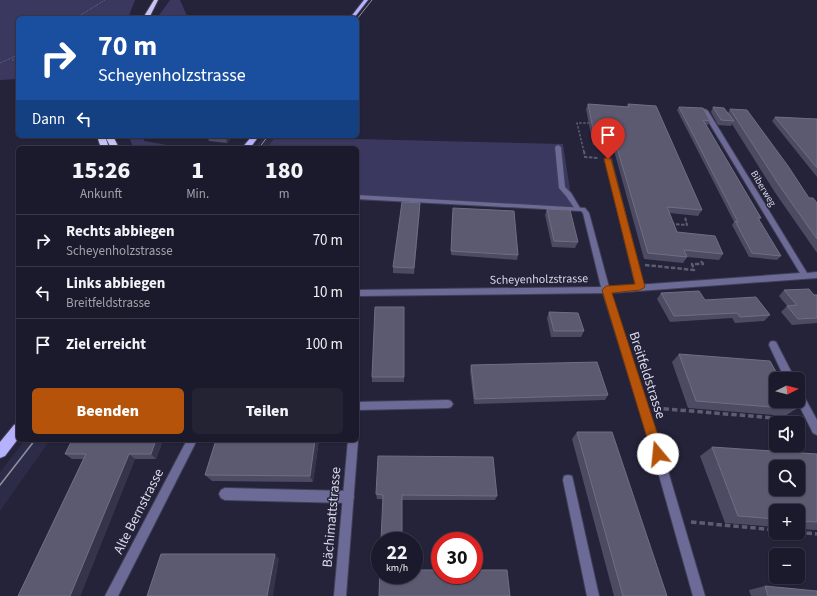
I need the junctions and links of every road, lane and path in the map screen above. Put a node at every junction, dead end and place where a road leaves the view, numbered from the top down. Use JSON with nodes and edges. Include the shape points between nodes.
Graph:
{"nodes":[{"id":1,"x":105,"y":0,"type":"edge"},
{"id":2,"x":156,"y":0,"type":"edge"},
{"id":3,"x":162,"y":0,"type":"edge"},
{"id":4,"x":366,"y":0,"type":"edge"},
{"id":5,"x":79,"y":16,"type":"edge"},
{"id":6,"x":147,"y":16,"type":"edge"},
{"id":7,"x":153,"y":16,"type":"edge"},
{"id":8,"x":354,"y":16,"type":"edge"},
{"id":9,"x":16,"y":56,"type":"edge"},
{"id":10,"x":16,"y":59,"type":"edge"},
{"id":11,"x":9,"y":60,"type":"junction"},
{"id":12,"x":0,"y":63,"type":"edge"},
{"id":13,"x":705,"y":111,"type":"edge"},
{"id":14,"x":598,"y":124,"type":"edge"},
{"id":15,"x":254,"y":138,"type":"edge"},
{"id":16,"x":248,"y":146,"type":"edge"},
{"id":17,"x":558,"y":147,"type":"dead end"},
{"id":18,"x":608,"y":159,"type":"joint"},
{"id":19,"x":359,"y":197,"type":"edge"},
{"id":20,"x":580,"y":209,"type":"junction"},
{"id":21,"x":684,"y":217,"type":"edge"},
{"id":22,"x":666,"y":223,"type":"edge"},
{"id":23,"x":701,"y":261,"type":"edge"},
{"id":24,"x":634,"y":264,"type":"junction"},
{"id":25,"x":817,"y":275,"type":"edge"},
{"id":26,"x":805,"y":276,"type":"junction"},
{"id":27,"x":640,"y":287,"type":"junction"},
{"id":28,"x":606,"y":290,"type":"junction"},
{"id":29,"x":359,"y":293,"type":"edge"},
{"id":30,"x":773,"y":346,"type":"dead end"},
{"id":31,"x":786,"y":372,"type":"edge"},
{"id":32,"x":448,"y":404,"type":"dead end"},
{"id":33,"x":359,"y":406,"type":"edge"},
{"id":34,"x":643,"y":407,"type":"junction"},
{"id":35,"x":805,"y":408,"type":"edge"},
{"id":36,"x":812,"y":421,"type":"junction"},
{"id":37,"x":817,"y":430,"type":"edge"},
{"id":38,"x":16,"y":432,"type":"edge"},
{"id":39,"x":191,"y":442,"type":"edge"},
{"id":40,"x":353,"y":442,"type":"edge"},
{"id":41,"x":0,"y":452,"type":"edge"},
{"id":42,"x":568,"y":480,"type":"dead end"},
{"id":43,"x":225,"y":494,"type":"dead end"},
{"id":44,"x":348,"y":497,"type":"junction"},
{"id":45,"x":677,"y":520,"type":"junction"},
{"id":46,"x":769,"y":529,"type":"edge"},
{"id":47,"x":805,"y":533,"type":"edge"},
{"id":48,"x":817,"y":534,"type":"edge"},
{"id":49,"x":111,"y":596,"type":"edge"},
{"id":50,"x":340,"y":596,"type":"edge"},
{"id":51,"x":594,"y":596,"type":"edge"},
{"id":52,"x":699,"y":596,"type":"edge"}],
"edges":[{"from":1,"to":5,"type":"path"},
{"from":2,"to":6,"type":"highway"},
{"from":3,"to":7,"type":"highway"},
{"from":4,"to":8,"type":"main road"},
{"from":9,"to":11,"type":"path"},
{"from":10,"to":11,"type":"path"},
{"from":11,"to":12,"type":"path"},
{"from":13,"to":26,"type":"street","name":"Biberweg"},
{"from":14,"to":18,"type":"path","via":[[578,122],[585,157]]},
{"from":15,"to":16,"type":"main road"},
{"from":17,"to":20,"type":"street","name":"Breitfeldstrasse","via":[[562,188],[570,194],[572,201]]},
{"from":18,"to":24,"type":"street"},
{"from":19,"to":20,"type":"street"},
{"from":20,"to":28,"type":"street","name":"Breitfeldstrasse","via":[[586,213]]},
{"from":21,"to":22,"type":"path","via":[[687,225]]},
{"from":23,"to":24,"type":"path","via":[[703,264],[692,264],[694,270]]},
{"from":24,"to":27,"type":"street"},
{"from":25,"to":26,"type":"street","name":"Scheyenholzstrasse"},
{"from":26,"to":27,"type":"street","name":"Scheyenholzstrasse"},
{"from":27,"to":28,"type":"street","name":"Scheyenholzstrasse"},
{"from":28,"to":29,"type":"street","name":"Scheyenholzstrasse"},
{"from":28,"to":34,"type":"street","name":"Breitfeldstrasse"},
{"from":30,"to":31,"type":"street"},
{"from":32,"to":33,"type":"street"},
{"from":34,"to":36,"type":"path"},
{"from":34,"to":45,"type":"street","name":"Breitfeldstrasse"},
{"from":35,"to":36,"type":"street"},
{"from":36,"to":37,"type":"street"},
{"from":38,"to":41,"type":"main road"},
{"from":39,"to":49,"type":"street","name":"Alte Bernstrasse"},
{"from":40,"to":44,"type":"street","name":"Bächimattstrasse"},
{"from":42,"to":51,"type":"street"},
{"from":43,"to":44,"type":"street"},
{"from":44,"to":50,"type":"street","name":"Bächimattstrasse"},
{"from":45,"to":46,"type":"path"},
{"from":45,"to":52,"type":"street","name":"Breitfeldstrasse"},
{"from":47,"to":48,"type":"path"}]}
